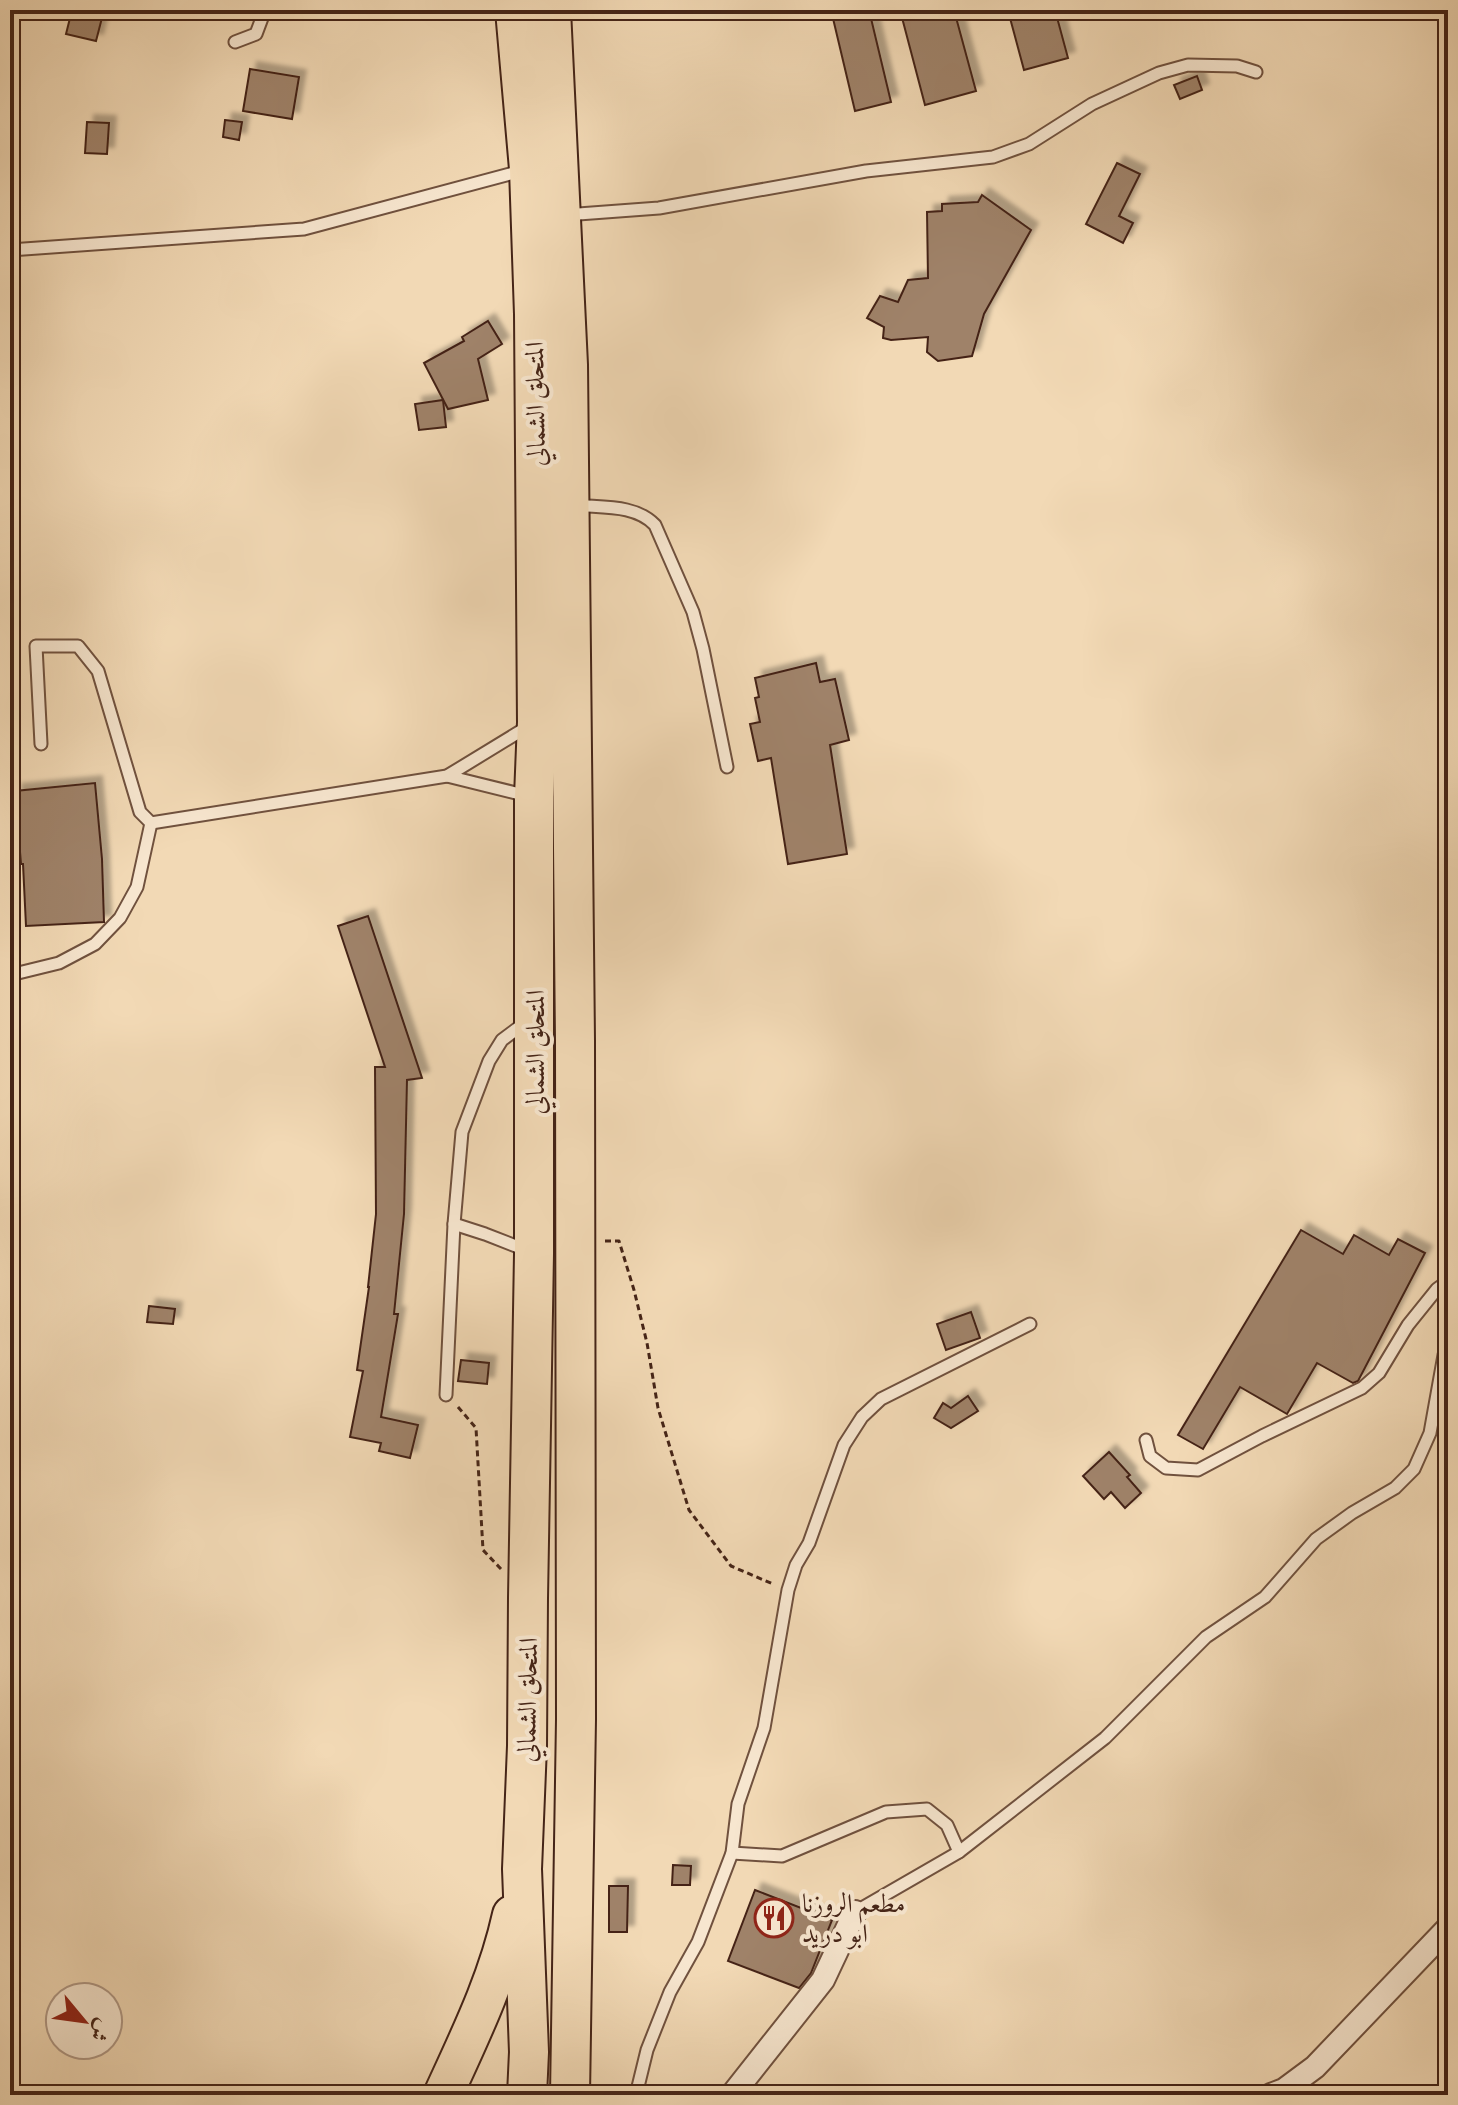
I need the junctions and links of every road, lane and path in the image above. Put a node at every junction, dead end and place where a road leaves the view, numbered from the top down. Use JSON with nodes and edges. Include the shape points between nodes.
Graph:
{"nodes":[{"id":1,"x":265,"y":10,"type":"edge"},
{"id":2,"x":515,"y":10,"type":"edge"},
{"id":3,"x":551,"y":10,"type":"edge"},
{"id":4,"x":235,"y":42,"type":"dead end"},
{"id":5,"x":1256,"y":72,"type":"dead end"},
{"id":6,"x":529,"y":169,"type":"junction"},
{"id":7,"x":561,"y":215,"type":"junction"},
{"id":8,"x":10,"y":250,"type":"edge"},
{"id":9,"x":569,"y":505,"type":"junction"},
{"id":10,"x":537,"y":722,"type":"junction"},
{"id":11,"x":41,"y":744,"type":"dead end"},
{"id":12,"x":727,"y":767,"type":"dead end"},
{"id":13,"x":447,"y":776,"type":"junction"},
{"id":14,"x":534,"y":797,"type":"junction"},
{"id":15,"x":151,"y":823,"type":"junction"},
{"id":16,"x":10,"y":975,"type":"edge"},
{"id":17,"x":535,"y":1013,"type":"junction"},
{"id":18,"x":454,"y":1224,"type":"junction"},
{"id":19,"x":575,"y":1242,"type":"junction"},
{"id":20,"x":534,"y":1254,"type":"junction"},
{"id":21,"x":1448,"y":1281,"type":"edge"},
{"id":22,"x":1030,"y":1324,"type":"dead end"},
{"id":23,"x":1448,"y":1344,"type":"edge"},
{"id":24,"x":446,"y":1395,"type":"joint"},
{"id":25,"x":1146,"y":1440,"type":"dead end"},
{"id":26,"x":788,"y":1590,"type":"junction"},
{"id":27,"x":528,"y":1598,"type":"junction"},
{"id":28,"x":959,"y":1852,"type":"junction"},
{"id":29,"x":732,"y":1853,"type":"junction"},
{"id":30,"x":522,"y":1869,"type":"junction"},
{"id":31,"x":855,"y":1912,"type":"joint"},
{"id":32,"x":1448,"y":1928,"type":"edge"},
{"id":33,"x":573,"y":1947,"type":"junction"},
{"id":34,"x":443,"y":2095,"type":"edge"},
{"id":35,"x":527,"y":2095,"type":"edge"},
{"id":36,"x":570,"y":2095,"type":"edge"},
{"id":37,"x":587,"y":2095,"type":"edge"},
{"id":38,"x":636,"y":2095,"type":"edge"},
{"id":39,"x":732,"y":2095,"type":"edge"},
{"id":40,"x":1271,"y":2095,"type":"edge"}],
"edges":[{"from":1,"to":4,"type":"lane","via":[[256,34]]},
{"from":2,"to":6,"type":"highway","name":"المتحلق الشمالي"},
{"from":3,"to":7,"type":"highway","name":"المتحلق الشمالي"},
{"from":5,"to":7,"type":"lane","via":[[1237,66],[1188,65],[1159,73],[1092,104],[1029,144],[993,157],[866,171],[659,208]]},
{"from":6,"to":8,"type":"lane","via":[[304,229]]},
{"from":6,"to":10,"type":"highway","name":"المتحلق الشمالي"},
{"from":7,"to":9,"type":"highway","name":"المتحلق الشمالي"},
{"from":9,"to":12,"type":"lane","via":[[638,512],[655,525],[693,612]]},
{"from":9,"to":19,"type":"highway","name":"المتحلق الشمالي"},
{"from":10,"to":13,"type":"lane"},
{"from":10,"to":14,"type":"highway","name":"المتحلق الشمالي"},
{"from":11,"to":15,"type":"lane","via":[[36,646],[78,646],[98,671],[140,812]]},
{"from":13,"to":14,"type":"lane"},
{"from":13,"to":15,"type":"lane"},
{"from":14,"to":17,"type":"highway","name":"المتحلق الشمالي"},
{"from":15,"to":16,"type":"lane","via":[[137,887],[120,918],[95,944],[59,963]]},
{"from":17,"to":18,"type":"lane","via":[[502,1040],[489,1061],[462,1132]]},
{"from":17,"to":20,"type":"highway","name":"المتحلق الشمالي"},
{"from":18,"to":20,"type":"lane"},
{"from":18,"to":24,"type":"lane"},
{"from":19,"to":26,"type":"path","via":[[619,1241],[647,1343],[658,1408],[689,1510],[731,1566]]},
{"from":19,"to":33,"type":"highway","name":"المتحلق الشمالي"},
{"from":20,"to":27,"type":"highway","name":"المتحلق الشمالي"},
{"from":21,"to":25,"type":"lane","via":[[1362,1388],[1198,1470],[1166,1468],[1150,1456]]},
{"from":22,"to":26,"type":"lane","via":[[881,1399],[862,1417],[844,1445]]},
{"from":23,"to":28,"type":"lane","via":[[1430,1433],[1414,1469],[1395,1488],[1316,1539],[1265,1597],[1206,1637],[1105,1738]]},
{"from":24,"to":27,"type":"path","via":[[476,1428],[483,1550]]},
{"from":26,"to":29,"type":"lane","via":[[764,1728],[738,1804]]},
{"from":27,"to":30,"type":"highway","name":"المتحلق الشمالي"},
{"from":28,"to":29,"type":"lane","via":[[947,1825],[927,1809],[886,1812],[782,1856]]},
{"from":28,"to":31,"type":"lane"},
{"from":29,"to":38,"type":"lane","via":[[698,1942],[670,1992]]},
{"from":30,"to":34,"type":"highway","via":[[504,1950]]},
{"from":30,"to":35,"type":"highway","name":"المتحلق الشمالي"},
{"from":31,"to":39,"type":"street","via":[[823,1980]]},
{"from":32,"to":40,"type":"street","via":[[1315,2067]]},
{"from":33,"to":36,"type":"highway","name":"المتحلق الشمالي"},
{"from":33,"to":37,"type":"highway"}]}
